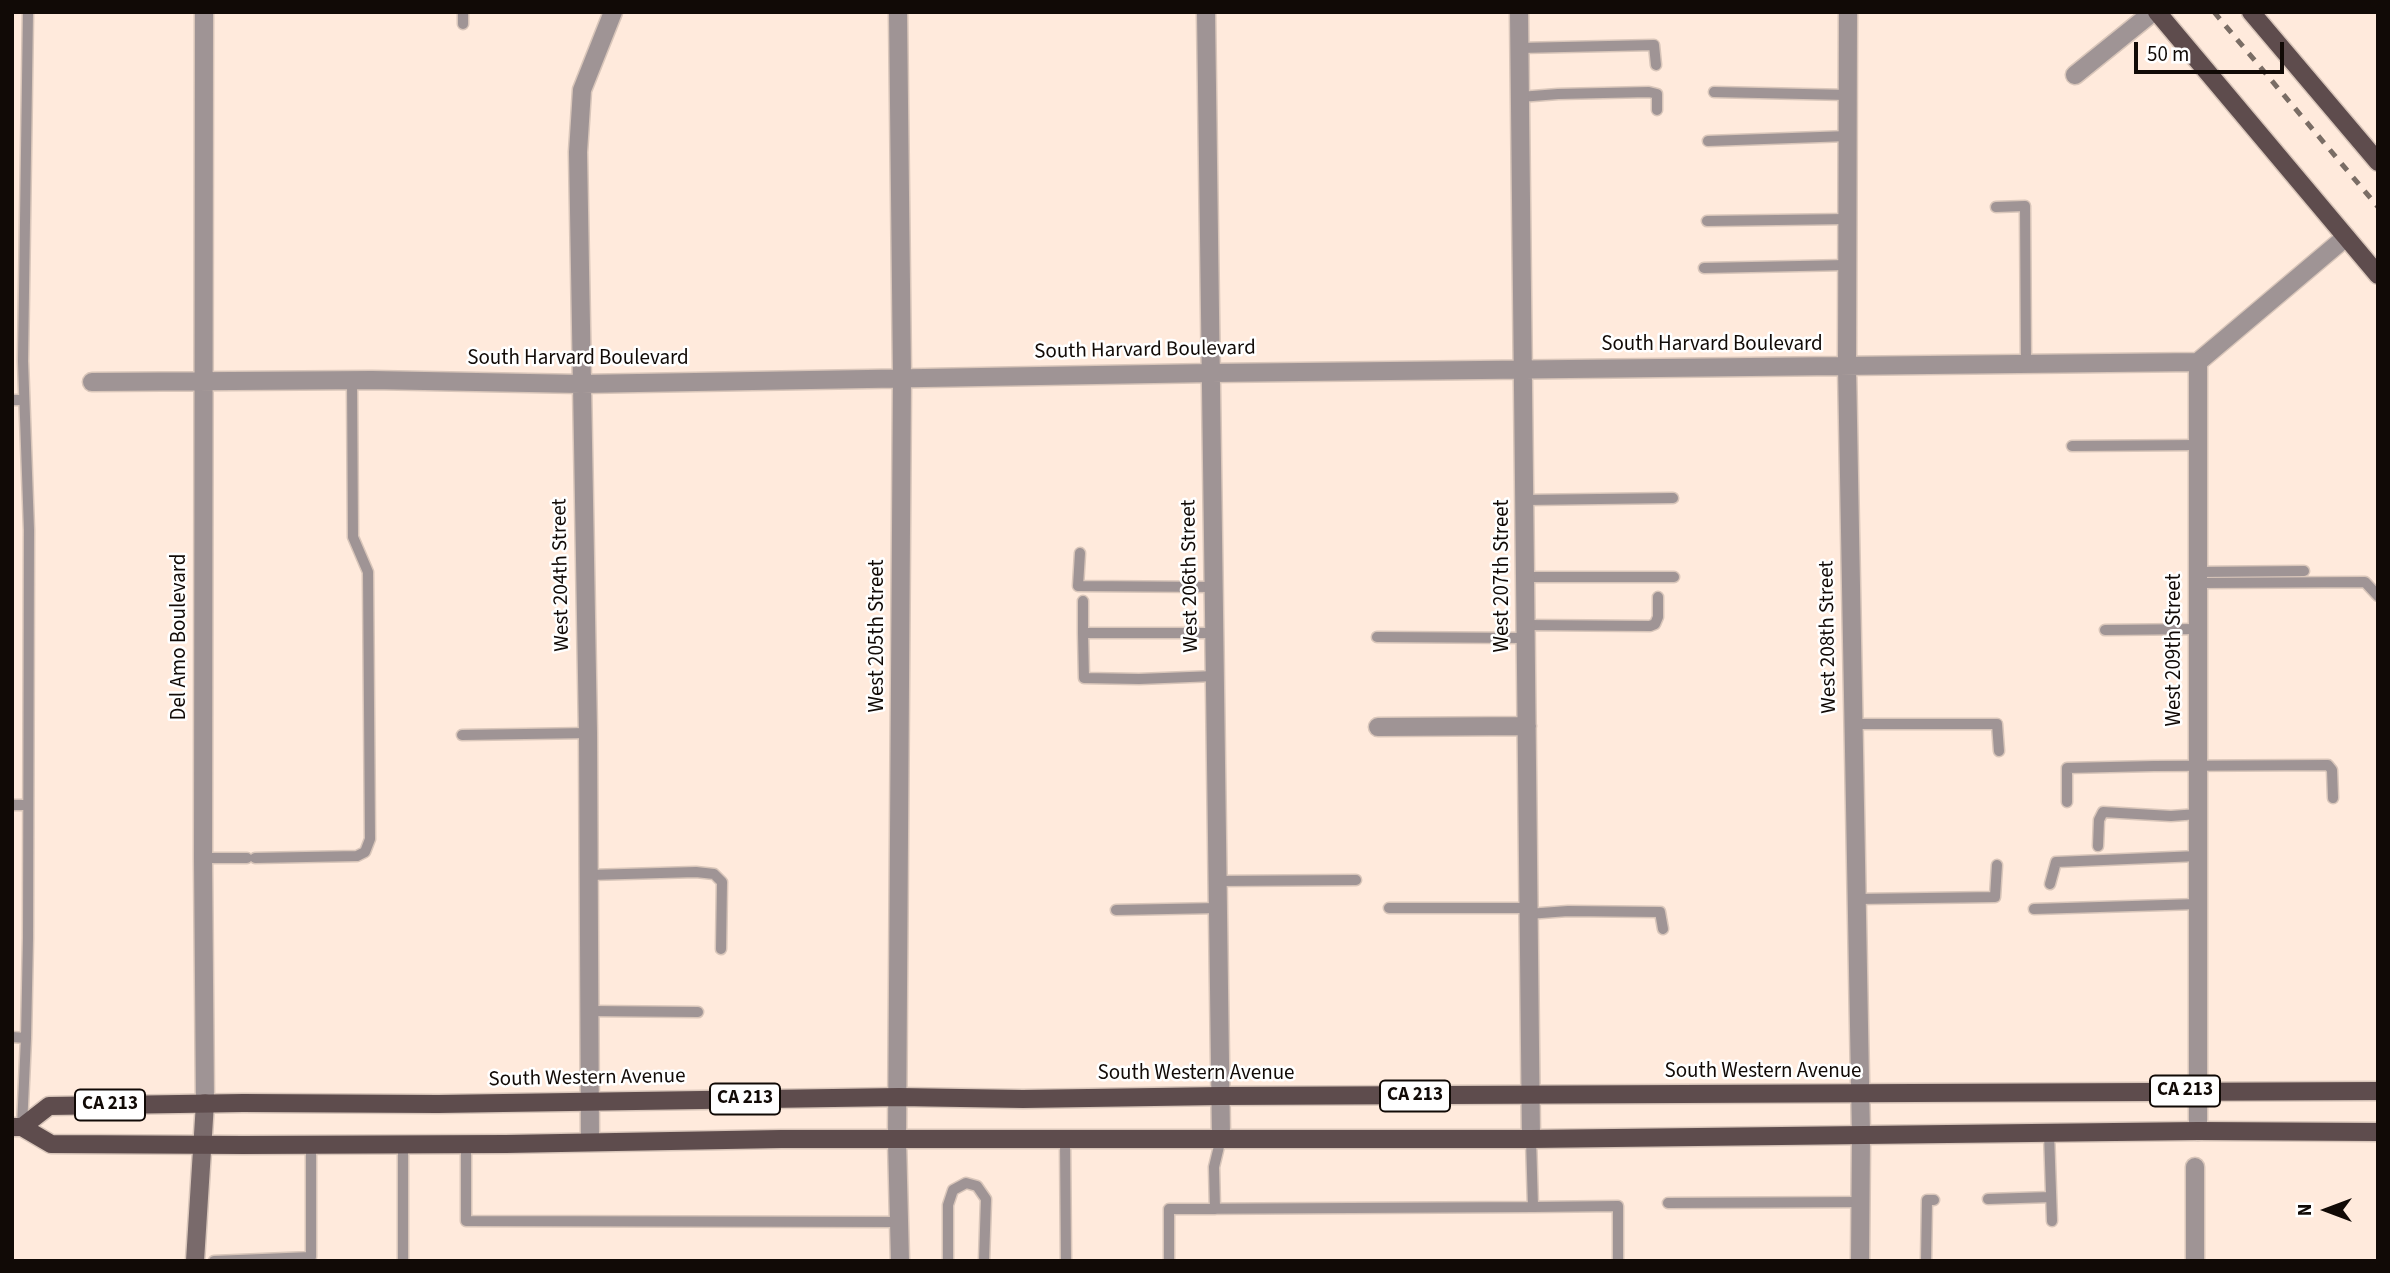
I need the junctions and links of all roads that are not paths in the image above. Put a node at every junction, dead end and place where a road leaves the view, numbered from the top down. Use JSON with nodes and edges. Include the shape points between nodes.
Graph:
{"nodes":[{"id":1,"x":28,"y":12,"type":"edge"},
{"id":2,"x":204,"y":12,"type":"edge"},
{"id":3,"x":463,"y":12,"type":"edge"},
{"id":4,"x":613,"y":12,"type":"edge"},
{"id":5,"x":898,"y":12,"type":"edge"},
{"id":6,"x":1206,"y":12,"type":"edge"},
{"id":7,"x":1519,"y":12,"type":"edge"},
{"id":8,"x":1848,"y":12,"type":"edge"},
{"id":9,"x":2155,"y":12,"type":"edge"},
{"id":10,"x":2251,"y":12,"type":"edge"},
{"id":11,"x":463,"y":24,"type":"dead end"},
{"id":12,"x":1519,"y":48,"type":"junction"},
{"id":13,"x":1657,"y":65,"type":"dead end"},
{"id":14,"x":2075,"y":75,"type":"dead end"},
{"id":15,"x":1714,"y":92,"type":"dead end"},
{"id":16,"x":1848,"y":95,"type":"junction"},
{"id":17,"x":1520,"y":97,"type":"junction"},
{"id":18,"x":1657,"y":110,"type":"dead end"},
{"id":19,"x":1848,"y":136,"type":"junction"},
{"id":20,"x":1708,"y":141,"type":"dead end"},
{"id":21,"x":2378,"y":162,"type":"edge"},
{"id":22,"x":1996,"y":207,"type":"dead end"},
{"id":23,"x":1847,"y":219,"type":"junction"},
{"id":24,"x":1707,"y":222,"type":"dead end"},
{"id":25,"x":2346,"y":237,"type":"junction"},
{"id":26,"x":1847,"y":265,"type":"junction"},
{"id":27,"x":1704,"y":268,"type":"dead end"},
{"id":28,"x":2378,"y":275,"type":"edge"},
{"id":29,"x":24,"y":304,"type":"junction"},
{"id":30,"x":12,"y":305,"type":"edge"},
{"id":31,"x":2198,"y":362,"type":"junction"},
{"id":32,"x":2026,"y":364,"type":"junction"},
{"id":33,"x":1847,"y":366,"type":"junction"},
{"id":34,"x":1524,"y":369,"type":"junction"},
{"id":35,"x":1211,"y":373,"type":"junction"},
{"id":36,"x":902,"y":377,"type":"junction"},
{"id":37,"x":352,"y":380,"type":"junction"},
{"id":38,"x":92,"y":382,"type":"dead end"},
{"id":39,"x":204,"y":382,"type":"junction"},
{"id":40,"x":581,"y":384,"type":"junction"},
{"id":41,"x":12,"y":400,"type":"edge"},
{"id":42,"x":24,"y":400,"type":"junction"},
{"id":43,"x":2198,"y":445,"type":"junction"},
{"id":44,"x":2072,"y":446,"type":"dead end"},
{"id":45,"x":1673,"y":498,"type":"dead end"},
{"id":46,"x":1525,"y":500,"type":"junction"},
{"id":47,"x":1080,"y":553,"type":"dead end"},
{"id":48,"x":2304,"y":570,"type":"dead end"},
{"id":49,"x":1526,"y":577,"type":"junction"},
{"id":50,"x":1674,"y":577,"type":"dead end"},
{"id":51,"x":2198,"y":578,"type":"junction"},
{"id":52,"x":1214,"y":587,"type":"junction"},
{"id":53,"x":2378,"y":596,"type":"edge"},
{"id":54,"x":1658,"y":597,"type":"dead end"},
{"id":55,"x":1083,"y":601,"type":"dead end"},
{"id":56,"x":2198,"y":629,"type":"junction"},
{"id":57,"x":2105,"y":630,"type":"dead end"},
{"id":58,"x":1526,"y":631,"type":"junction"},
{"id":59,"x":1083,"y":633,"type":"junction"},
{"id":60,"x":1214,"y":633,"type":"junction"},
{"id":61,"x":1377,"y":638,"type":"dead end"},
{"id":62,"x":1215,"y":676,"type":"junction"},
{"id":63,"x":1853,"y":724,"type":"junction"},
{"id":64,"x":1527,"y":726,"type":"junction"},
{"id":65,"x":1378,"y":727,"type":"dead end"},
{"id":66,"x":588,"y":733,"type":"junction"},
{"id":67,"x":462,"y":735,"type":"dead end"},
{"id":68,"x":1999,"y":751,"type":"dead end"},
{"id":69,"x":2198,"y":767,"type":"junction"},
{"id":70,"x":2333,"y":798,"type":"dead end"},
{"id":71,"x":2067,"y":802,"type":"dead end"},
{"id":72,"x":12,"y":805,"type":"edge"},
{"id":73,"x":28,"y":806,"type":"junction"},
{"id":74,"x":2198,"y":814,"type":"junction"},
{"id":75,"x":2098,"y":846,"type":"dead end"},
{"id":76,"x":2198,"y":856,"type":"junction"},
{"id":77,"x":202,"y":859,"type":"junction"},
{"id":78,"x":1997,"y":865,"type":"dead end"},
{"id":79,"x":589,"y":875,"type":"junction"},
{"id":80,"x":1356,"y":880,"type":"dead end"},
{"id":81,"x":1217,"y":881,"type":"junction"},
{"id":82,"x":2050,"y":884,"type":"dead end"},
{"id":83,"x":1857,"y":899,"type":"junction"},
{"id":84,"x":2198,"y":904,"type":"junction"},
{"id":85,"x":1218,"y":908,"type":"junction"},
{"id":86,"x":1389,"y":908,"type":"dead end"},
{"id":87,"x":1116,"y":909,"type":"dead end"},
{"id":88,"x":2034,"y":909,"type":"dead end"},
{"id":89,"x":1528,"y":911,"type":"junction"},
{"id":90,"x":1663,"y":929,"type":"dead end"},
{"id":91,"x":721,"y":949,"type":"dead end"},
{"id":92,"x":590,"y":1011,"type":"junction"},
{"id":93,"x":698,"y":1012,"type":"dead end"},
{"id":94,"x":12,"y":1037,"type":"edge"},
{"id":95,"x":26,"y":1038,"type":"junction"},
{"id":96,"x":2198,"y":1091,"type":"junction"},
{"id":97,"x":2378,"y":1091,"type":"edge"},
{"id":98,"x":1860,"y":1094,"type":"junction"},
{"id":99,"x":1530,"y":1095,"type":"junction"},
{"id":100,"x":1220,"y":1096,"type":"junction"},
{"id":101,"x":899,"y":1097,"type":"junction"},
{"id":102,"x":590,"y":1102,"type":"junction"},
{"id":103,"x":205,"y":1104,"type":"junction"},
{"id":104,"x":17,"y":1127,"type":"edge"},
{"id":105,"x":2198,"y":1131,"type":"junction"},
{"id":106,"x":2378,"y":1132,"type":"edge"},
{"id":107,"x":2049,"y":1133,"type":"junction"},
{"id":108,"x":1861,"y":1135,"type":"junction"},
{"id":109,"x":1221,"y":1138,"type":"junction"},
{"id":110,"x":1065,"y":1139,"type":"junction"},
{"id":111,"x":1531,"y":1139,"type":"junction"},
{"id":112,"x":897,"y":1140,"type":"junction"},
{"id":113,"x":590,"y":1142,"type":"junction"},
{"id":114,"x":203,"y":1144,"type":"junction"},
{"id":115,"x":311,"y":1144,"type":"junction"},
{"id":116,"x":402,"y":1144,"type":"junction"},
{"id":117,"x":466,"y":1144,"type":"junction"},
{"id":118,"x":2195,"y":1167,"type":"dead end"},
{"id":119,"x":2051,"y":1197,"type":"junction"},
{"id":120,"x":1988,"y":1199,"type":"dead end"},
{"id":121,"x":1934,"y":1200,"type":"dead end"},
{"id":122,"x":1861,"y":1202,"type":"junction"},
{"id":123,"x":1668,"y":1203,"type":"dead end"},
{"id":124,"x":1533,"y":1207,"type":"junction"},
{"id":125,"x":1215,"y":1209,"type":"junction"},
{"id":126,"x":2052,"y":1221,"type":"dead end"},
{"id":127,"x":899,"y":1222,"type":"junction"},
{"id":128,"x":195,"y":1261,"type":"edge"},
{"id":129,"x":214,"y":1261,"type":"edge"},
{"id":130,"x":403,"y":1261,"type":"edge"},
{"id":131,"x":900,"y":1261,"type":"edge"},
{"id":132,"x":948,"y":1261,"type":"edge"},
{"id":133,"x":984,"y":1261,"type":"edge"},
{"id":134,"x":1066,"y":1261,"type":"edge"},
{"id":135,"x":1169,"y":1261,"type":"edge"},
{"id":136,"x":1618,"y":1261,"type":"edge"},
{"id":137,"x":1860,"y":1261,"type":"edge"},
{"id":138,"x":1926,"y":1261,"type":"edge"},
{"id":139,"x":2195,"y":1261,"type":"edge"}],
"edges":[{"from":1,"to":29,"type":"lane"},
{"from":2,"to":39,"type":"street","name":"Del Amo Boulevard"},
{"from":3,"to":11,"type":"lane"},
{"from":4,"to":40,"type":"street","name":"West 204th Street","via":[[582,90],[578,152]]},
{"from":5,"to":36,"type":"street","name":"West 205th Street"},
{"from":6,"to":35,"type":"street","name":"West 206th Street"},
{"from":7,"to":12,"type":"street","name":"West 207th Street"},
{"from":8,"to":16,"type":"street","name":"West 208th Street"},
{"from":9,"to":14,"type":"street"},
{"from":9,"to":25,"type":"main road"},
{"from":10,"to":21,"type":"main road"},
{"from":12,"to":13,"type":"lane","via":[[1654,45]]},
{"from":12,"to":17,"type":"street","name":"West 207th Street"},
{"from":15,"to":16,"type":"lane"},
{"from":16,"to":19,"type":"street","name":"West 208th Street"},
{"from":17,"to":18,"type":"lane","via":[[1649,92],[1657,94]]},
{"from":17,"to":34,"type":"street","name":"West 207th Street"},
{"from":19,"to":20,"type":"lane"},
{"from":19,"to":23,"type":"street","name":"West 208th Street"},
{"from":22,"to":32,"type":"lane","via":[[2025,206]]},
{"from":23,"to":24,"type":"lane"},
{"from":23,"to":26,"type":"street","name":"West 208th Street"},
{"from":25,"to":28,"type":"main road"},
{"from":25,"to":31,"type":"street"},
{"from":26,"to":27,"type":"lane"},
{"from":26,"to":33,"type":"street","name":"West 208th Street"},
{"from":29,"to":30,"type":"lane"},
{"from":29,"to":42,"type":"lane"},
{"from":31,"to":32,"type":"street","name":"South Harvard Boulevard"},
{"from":31,"to":43,"type":"street","name":"West 209th Street"},
{"from":32,"to":33,"type":"street","name":"South Harvard Boulevard"},
{"from":33,"to":34,"type":"street","name":"South Harvard Boulevard"},
{"from":33,"to":63,"type":"street","name":"West 208th Street"},
{"from":34,"to":35,"type":"street","name":"South Harvard Boulevard"},
{"from":34,"to":46,"type":"street","name":"West 207th Street"},
{"from":35,"to":36,"type":"street","name":"South Harvard Boulevard"},
{"from":35,"to":52,"type":"street","name":"West 206th Street"},
{"from":36,"to":40,"type":"street","name":"South Harvard Boulevard"},
{"from":36,"to":101,"type":"street","name":"West 205th Street"},
{"from":37,"to":39,"type":"street","name":"South Harvard Boulevard"},
{"from":37,"to":40,"type":"street","name":"South Harvard Boulevard"},
{"from":37,"to":77,"type":"lane","via":[[353,537],[368,572],[370,839],[365,852],[357,856]]},
{"from":38,"to":39,"type":"street","name":"South Harvard Boulevard"},
{"from":39,"to":77,"type":"street","name":"Del Amo Boulevard"},
{"from":40,"to":66,"type":"street","name":"West 204th Street"},
{"from":41,"to":42,"type":"lane"},
{"from":42,"to":73,"type":"lane","via":[[29,530]]},
{"from":43,"to":44,"type":"lane"},
{"from":43,"to":51,"type":"street","name":"West 209th Street"},
{"from":45,"to":46,"type":"lane"},
{"from":46,"to":49,"type":"street","name":"West 207th Street"},
{"from":47,"to":52,"type":"lane","via":[[1078,586]]},
{"from":48,"to":51,"type":"lane"},
{"from":49,"to":50,"type":"lane"},
{"from":49,"to":58,"type":"street","name":"West 207th Street"},
{"from":51,"to":53,"type":"lane","via":[[2365,582]]},
{"from":51,"to":56,"type":"street","name":"West 209th Street"},
{"from":52,"to":60,"type":"street","name":"West 206th Street"},
{"from":54,"to":58,"type":"lane","via":[[1658,617],[1650,626]]},
{"from":55,"to":59,"type":"lane"},
{"from":56,"to":57,"type":"lane"},
{"from":56,"to":69,"type":"street","name":"West 209th Street"},
{"from":58,"to":61,"type":"lane"},
{"from":58,"to":64,"type":"street","name":"West 207th Street"},
{"from":59,"to":60,"type":"lane"},
{"from":59,"to":62,"type":"lane","via":[[1084,678]]},
{"from":60,"to":62,"type":"street","name":"West 206th Street"},
{"from":62,"to":81,"type":"street","name":"West 206th Street"},
{"from":63,"to":68,"type":"lane","via":[[1997,724]]},
{"from":63,"to":83,"type":"street","name":"West 208th Street"},
{"from":64,"to":65,"type":"street"},
{"from":64,"to":89,"type":"street","name":"West 207th Street"},
{"from":66,"to":67,"type":"lane"},
{"from":66,"to":79,"type":"street","name":"West 204th Street"},
{"from":69,"to":70,"type":"lane","via":[[2328,765]]},
{"from":69,"to":71,"type":"lane","via":[[2067,768]]},
{"from":69,"to":74,"type":"street","name":"West 209th Street"},
{"from":72,"to":73,"type":"lane"},
{"from":73,"to":95,"type":"lane"},
{"from":74,"to":75,"type":"lane","via":[[2103,813]]},
{"from":74,"to":76,"type":"street","name":"West 209th Street"},
{"from":76,"to":82,"type":"lane","via":[[2056,862]]},
{"from":76,"to":84,"type":"street","name":"West 209th Street"},
{"from":77,"to":103,"type":"street","name":"Del Amo Boulevard"},
{"from":78,"to":83,"type":"lane","via":[[1995,897]]},
{"from":79,"to":91,"type":"lane","via":[[714,874],[722,883]]},
{"from":79,"to":92,"type":"street","name":"West 204th Street"},
{"from":80,"to":81,"type":"lane"},
{"from":81,"to":85,"type":"street","name":"West 206th Street"},
{"from":83,"to":98,"type":"street","name":"West 208th Street"},
{"from":84,"to":88,"type":"lane"},
{"from":84,"to":96,"type":"street","name":"West 209th Street"},
{"from":85,"to":87,"type":"lane"},
{"from":85,"to":100,"type":"street","name":"West 206th Street"},
{"from":86,"to":89,"type":"lane"},
{"from":89,"to":90,"type":"lane","via":[[1660,912]]},
{"from":89,"to":99,"type":"street","name":"West 207th Street"},
{"from":92,"to":93,"type":"lane"},
{"from":92,"to":102,"type":"street","name":"West 204th Street"},
{"from":94,"to":95,"type":"lane"},
{"from":95,"to":104,"type":"lane"},
{"from":96,"to":97,"type":"main road","name":"South Western Avenue","number":"CA 213"},
{"from":96,"to":98,"type":"main road","name":"South Western Avenue","number":"CA 213"},
{"from":96,"to":105,"type":"street","name":"West 209th Street"},
{"from":98,"to":99,"type":"main road","name":"South Western Avenue","number":"CA 213"},
{"from":98,"to":108,"type":"street","name":"West 208th Street"},
{"from":99,"to":100,"type":"main road","name":"South Western Avenue","number":"CA 213"},
{"from":99,"to":111,"type":"street","name":"West 207th Street"},
{"from":100,"to":101,"type":"main road","name":"South Western Avenue","number":"CA 213"},
{"from":100,"to":109,"type":"street","name":"West 206th Street"},
{"from":101,"to":102,"type":"main road","name":"South Western Avenue","number":"CA 213"},
{"from":101,"to":112,"type":"street","name":"West 205th Street"},
{"from":102,"to":103,"type":"main road","name":"South Western Avenue","number":"CA 213"},
{"from":102,"to":113,"type":"street","name":"West 204th Street"},
{"from":103,"to":104,"type":"main road","name":"South Western Avenue","number":"CA 213","via":[[49,1106]]},
{"from":103,"to":114,"type":"main road","name":"Del Amo Boulevard"},
{"from":104,"to":114,"type":"main road","number":"CA 213","via":[[51,1144]]},
{"from":105,"to":106,"type":"main road","number":"CA 213"},
{"from":105,"to":107,"type":"main road","number":"CA 213"},
{"from":107,"to":108,"type":"main road","number":"CA 213"},
{"from":107,"to":119,"type":"lane"},
{"from":108,"to":111,"type":"main road","number":"CA 213"},
{"from":108,"to":122,"type":"street","name":"West 208th Street"},
{"from":109,"to":110,"type":"main road","number":"CA 213"},
{"from":109,"to":111,"type":"main road","number":"CA 213"},
{"from":109,"to":125,"type":"lane","via":[[1214,1167]]},
{"from":110,"to":112,"type":"main road","number":"CA 213"},
{"from":110,"to":134,"type":"lane"},
{"from":111,"to":124,"type":"lane"},
{"from":112,"to":113,"type":"main road","number":"CA 213"},
{"from":112,"to":127,"type":"street","name":"West 205th Street"},
{"from":113,"to":117,"type":"main road","number":"CA 213"},
{"from":114,"to":115,"type":"main road","number":"CA 213"},
{"from":114,"to":128,"type":"main road","name":"Del Amo Boulevard"},
{"from":115,"to":116,"type":"main road","number":"CA 213"},
{"from":115,"to":129,"type":"lane","via":[[311,1258]]},
{"from":116,"to":117,"type":"main road","number":"CA 213"},
{"from":116,"to":130,"type":"lane"},
{"from":117,"to":127,"type":"lane","via":[[466,1221]]},
{"from":118,"to":139,"type":"street"},
{"from":119,"to":120,"type":"lane"},
{"from":119,"to":126,"type":"lane"},
{"from":121,"to":138,"type":"lane","via":[[1927,1200]]},
{"from":122,"to":123,"type":"lane"},
{"from":122,"to":137,"type":"street","name":"West 208th Street"},
{"from":124,"to":125,"type":"lane"},
{"from":124,"to":136,"type":"lane","via":[[1618,1206]]},
{"from":125,"to":135,"type":"lane","via":[[1169,1209]]},
{"from":127,"to":131,"type":"street","name":"West 205th Street"},
{"from":132,"to":133,"type":"lane","via":[[948,1205],[953,1190],[966,1183],[977,1185],[986,1199]]}]}
